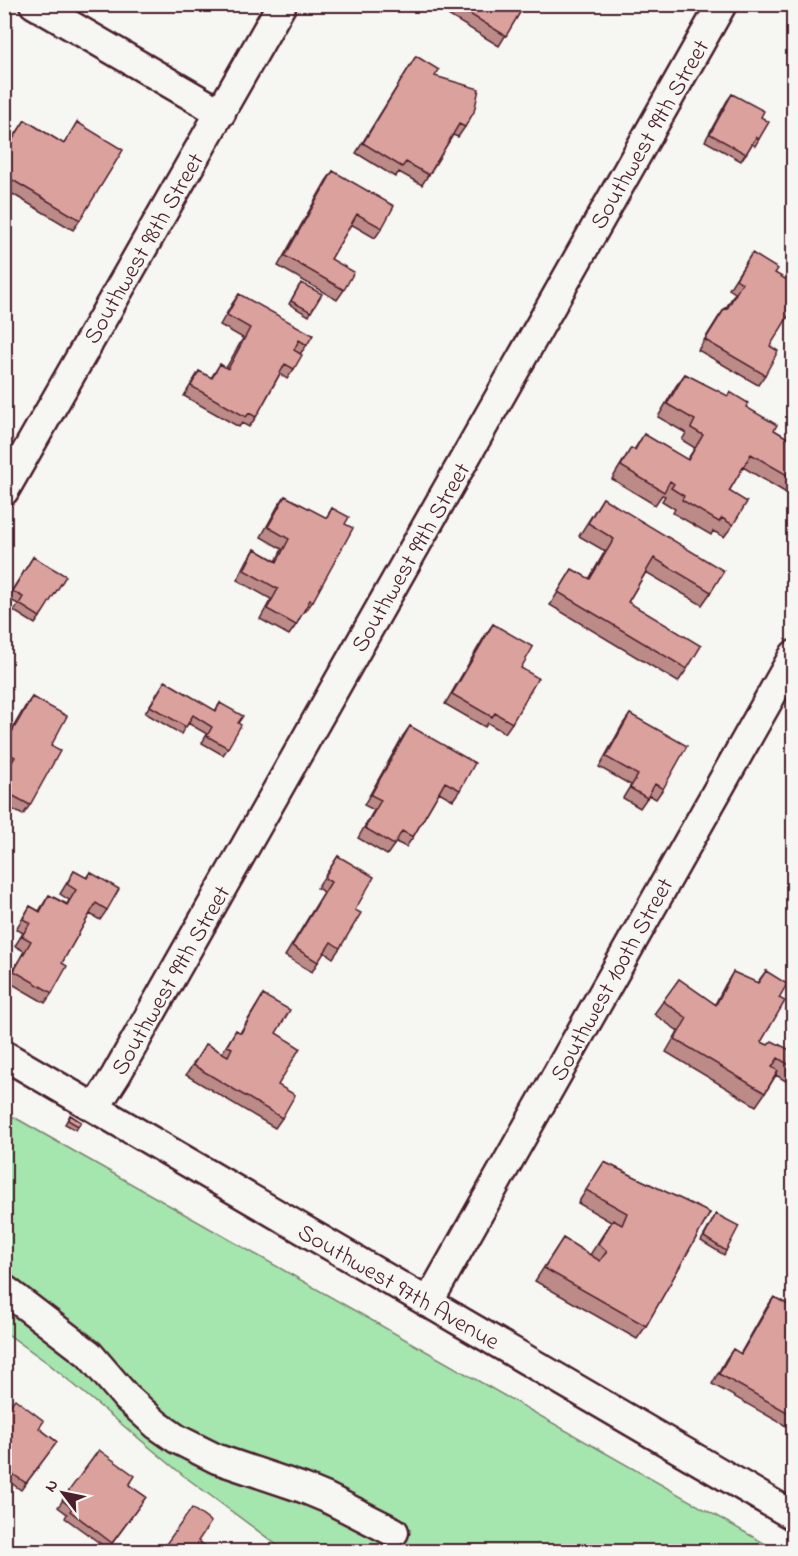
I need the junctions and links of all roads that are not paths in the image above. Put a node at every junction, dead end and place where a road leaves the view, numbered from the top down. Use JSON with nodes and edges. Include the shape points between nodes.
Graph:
{"nodes":[{"id":1,"x":34,"y":4,"type":"edge"},
{"id":2,"x":282,"y":4,"type":"edge"},
{"id":3,"x":722,"y":4,"type":"edge"},
{"id":4,"x":221,"y":113,"type":"junction"},
{"id":5,"x":4,"y":491,"type":"edge"},
{"id":6,"x":794,"y":655,"type":"edge"},
{"id":7,"x":4,"y":1055,"type":"edge"},
{"id":8,"x":95,"y":1108,"type":"junction"},
{"id":9,"x":4,"y":1289,"type":"edge"},
{"id":10,"x":428,"y":1303,"type":"junction"},
{"id":11,"x":794,"y":1516,"type":"edge"},
{"id":12,"x":394,"y":1532,"type":"dead end"}],
"edges":[{"from":1,"to":4,"type":"street"},
{"from":2,"to":4,"type":"street","name":"Southwest 98th Street"},
{"from":3,"to":8,"type":"street","name":"Southwest 99th Street"},
{"from":4,"to":5,"type":"street","name":"Southwest 98th Street"},
{"from":6,"to":10,"type":"street","name":"Southwest 100th Street"},
{"from":7,"to":8,"type":"street","name":"Southwest 97th Avenue"},
{"from":8,"to":10,"type":"street","name":"Southwest 97th Avenue"},
{"from":9,"to":12,"type":"street","via":[[89,1354],[126,1396],[177,1439],[218,1459],[311,1491]]},
{"from":10,"to":11,"type":"street","name":"Southwest 97th Avenue"}]}
